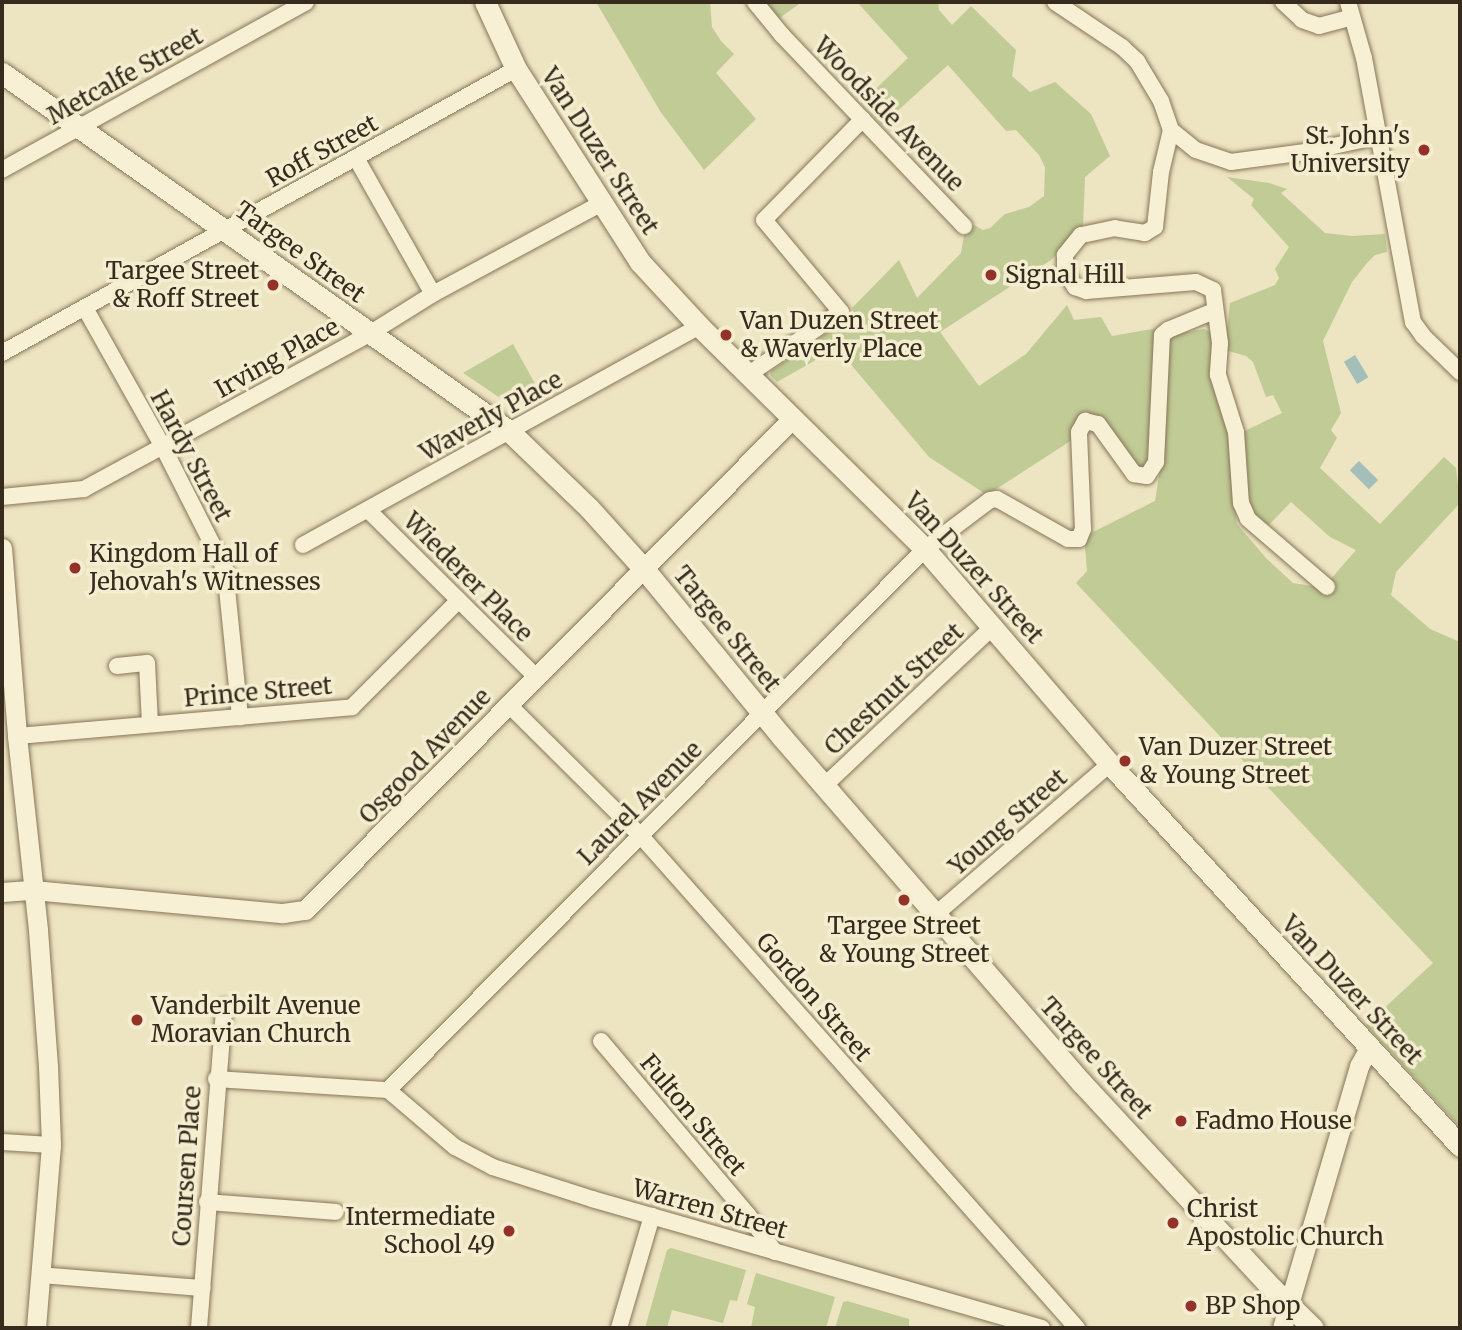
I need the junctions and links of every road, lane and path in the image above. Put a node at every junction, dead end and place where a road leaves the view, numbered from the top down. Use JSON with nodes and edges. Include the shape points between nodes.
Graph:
{"nodes":[{"id":1,"x":306,"y":2,"type":"edge"},
{"id":2,"x":485,"y":2,"type":"edge"},
{"id":3,"x":755,"y":2,"type":"edge"},
{"id":4,"x":1055,"y":2,"type":"edge"},
{"id":5,"x":1283,"y":2,"type":"edge"},
{"id":6,"x":1350,"y":10,"type":"edge"},
{"id":7,"x":516,"y":69,"type":"junction"},
{"id":8,"x":2,"y":73,"type":"edge"},
{"id":9,"x":863,"y":119,"type":"junction"},
{"id":10,"x":82,"y":127,"type":"junction"},
{"id":11,"x":1171,"y":130,"type":"junction"},
{"id":12,"x":1380,"y":136,"type":"junction"},
{"id":13,"x":356,"y":158,"type":"junction"},
{"id":14,"x":2,"y":170,"type":"edge"},
{"id":15,"x":600,"y":204,"type":"junction"},
{"id":16,"x":964,"y":226,"type":"dead end"},
{"id":17,"x":226,"y":230,"type":"junction"},
{"id":18,"x":433,"y":294,"type":"junction"},
{"id":19,"x":85,"y":308,"type":"junction"},
{"id":20,"x":1214,"y":311,"type":"junction"},
{"id":21,"x":699,"y":326,"type":"junction"},
{"id":22,"x":369,"y":334,"type":"junction"},
{"id":23,"x":2,"y":353,"type":"edge"},
{"id":24,"x":1460,"y":372,"type":"edge"},
{"id":25,"x":749,"y":374,"type":"junction"},
{"id":26,"x":793,"y":418,"type":"junction"},
{"id":27,"x":509,"y":431,"type":"junction"},
{"id":28,"x":163,"y":447,"type":"junction"},
{"id":29,"x":2,"y":497,"type":"edge"},
{"id":30,"x":368,"y":510,"type":"junction"},
{"id":31,"x":303,"y":545,"type":"dead end"},
{"id":32,"x":2,"y":548,"type":"edge"},
{"id":33,"x":925,"y":548,"type":"junction"},
{"id":34,"x":644,"y":569,"type":"junction"},
{"id":35,"x":1327,"y":587,"type":"dead end"},
{"id":36,"x":459,"y":600,"type":"junction"},
{"id":37,"x":994,"y":626,"type":"junction"},
{"id":38,"x":117,"y":666,"type":"dead end"},
{"id":39,"x":537,"y":677,"type":"junction"},
{"id":40,"x":509,"y":705,"type":"junction"},
{"id":41,"x":762,"y":713,"type":"junction"},
{"id":42,"x":240,"y":717,"type":"junction"},
{"id":43,"x":150,"y":724,"type":"junction"},
{"id":44,"x":17,"y":736,"type":"junction"},
{"id":45,"x":1110,"y":764,"type":"junction"},
{"id":46,"x":825,"y":785,"type":"junction"},
{"id":47,"x":640,"y":835,"type":"junction"},
{"id":48,"x":33,"y":890,"type":"junction"},
{"id":49,"x":2,"y":892,"type":"edge"},
{"id":50,"x":936,"y":914,"type":"junction"},
{"id":51,"x":224,"y":1007,"type":"dead end"},
{"id":52,"x":601,"y":1041,"type":"dead end"},
{"id":53,"x":1369,"y":1048,"type":"junction"},
{"id":54,"x":216,"y":1079,"type":"junction"},
{"id":55,"x":388,"y":1090,"type":"junction"},
{"id":56,"x":2,"y":1142,"type":"edge"},
{"id":57,"x":51,"y":1145,"type":"junction"},
{"id":58,"x":1460,"y":1146,"type":"edge"},
{"id":59,"x":207,"y":1202,"type":"junction"},
{"id":60,"x":336,"y":1212,"type":"dead end"},
{"id":61,"x":652,"y":1216,"type":"junction"},
{"id":62,"x":775,"y":1252,"type":"junction"},
{"id":63,"x":40,"y":1275,"type":"junction"},
{"id":64,"x":202,"y":1288,"type":"junction"},
{"id":65,"x":1289,"y":1304,"type":"junction"},
{"id":66,"x":36,"y":1328,"type":"edge"},
{"id":67,"x":199,"y":1328,"type":"edge"},
{"id":68,"x":619,"y":1328,"type":"edge"},
{"id":69,"x":1042,"y":1328,"type":"edge"},
{"id":70,"x":1077,"y":1328,"type":"edge"},
{"id":71,"x":1282,"y":1328,"type":"edge"},
{"id":72,"x":1314,"y":1328,"type":"edge"}],
"edges":[{"from":1,"to":10,"type":"street","name":"Metcalfe Street"},
{"from":2,"to":7,"type":"main road","name":"Van Duzer Street"},
{"from":3,"to":9,"type":"street","name":"Woodside Avenue"},
{"from":4,"to":11,"type":"street","via":[[1137,61],[1161,101]]},
{"from":5,"to":6,"type":"street","via":[[1302,20],[1319,26]]},
{"from":6,"to":12,"type":"street"},
{"from":7,"to":13,"type":"street","name":"Roff Street"},
{"from":7,"to":15,"type":"main road","name":"Van Duzer Street"},
{"from":8,"to":10,"type":"main road","name":"Targee Street"},
{"from":9,"to":16,"type":"street","name":"Woodside Avenue"},
{"from":9,"to":25,"type":"street","via":[[764,220],[841,312]]},
{"from":10,"to":14,"type":"street","name":"Metcalfe Street"},
{"from":10,"to":17,"type":"main road","name":"Targee Street"},
{"from":11,"to":12,"type":"street","via":[[1196,150],[1231,162]]},
{"from":11,"to":20,"type":"street","via":[[1155,227],[1145,233],[1115,228],[1080,235],[1065,256],[1065,271],[1074,287],[1086,291],[1161,283],[1203,284],[1213,290]]},
{"from":12,"to":24,"type":"street","via":[[1413,322]]},
{"from":13,"to":17,"type":"street","name":"Roff Street"},
{"from":13,"to":18,"type":"street"},
{"from":15,"to":18,"type":"street","name":"Irving Place"},
{"from":15,"to":21,"type":"main road","name":"Van Duzer Street","via":[[640,262]]},
{"from":17,"to":19,"type":"street","name":"Roff Street"},
{"from":17,"to":22,"type":"main road","name":"Targee Street"},
{"from":18,"to":22,"type":"street","name":"Irving Place"},
{"from":19,"to":23,"type":"street","name":"Roff Street"},
{"from":19,"to":28,"type":"street","name":"Hardy Street"},
{"from":20,"to":33,"type":"street","name":"Laurel Avenue","via":[[1162,335],[1156,462],[1147,475],[1134,474],[1098,424],[1085,421],[1081,426],[1083,529],[1079,539],[1068,539],[997,499]]},
{"from":20,"to":35,"type":"street","via":[[1220,343],[1218,376],[1236,432],[1241,503],[1248,519]]},
{"from":21,"to":25,"type":"main road","name":"Van Duzer Street"},
{"from":21,"to":27,"type":"street","name":"Waverly Place"},
{"from":22,"to":27,"type":"main road","name":"Targee Street"},
{"from":22,"to":28,"type":"street","name":"Irving Place"},
{"from":25,"to":26,"type":"main road","name":"Van Duzer Street"},
{"from":26,"to":33,"type":"main road","name":"Van Duzer Street"},
{"from":26,"to":34,"type":"street","name":"Osgood Avenue"},
{"from":27,"to":30,"type":"street","name":"Waverly Place"},
{"from":27,"to":34,"type":"main road","name":"Targee Street"},
{"from":28,"to":29,"type":"street","name":"Irving Place","via":[[84,489]]},
{"from":28,"to":42,"type":"street","name":"Hardy Street","via":[[225,569]]},
{"from":30,"to":31,"type":"street","name":"Waverly Place"},
{"from":30,"to":36,"type":"street","name":"Wiederer Place"},
{"from":32,"to":44,"type":"street"},
{"from":33,"to":37,"type":"main road","name":"Van Duzer Street"},
{"from":33,"to":41,"type":"street","name":"Laurel Avenue"},
{"from":34,"to":39,"type":"street","name":"Osgood Avenue"},
{"from":34,"to":41,"type":"main road","name":"Targee Street"},
{"from":36,"to":39,"type":"street","name":"Wiederer Place"},
{"from":36,"to":42,"type":"street","name":"Prince Street","via":[[352,707]]},
{"from":37,"to":45,"type":"main road","name":"Van Duzer Street"},
{"from":37,"to":46,"type":"street","name":"Chestnut Street"},
{"from":38,"to":43,"type":"street","via":[[146,663]]},
{"from":39,"to":40,"type":"street","name":"Osgood Avenue"},
{"from":40,"to":47,"type":"street","name":"Gordon Street"},
{"from":40,"to":48,"type":"street","name":"Osgood Avenue","via":[[305,911],[283,913]]},
{"from":41,"to":46,"type":"main road","name":"Targee Street"},
{"from":41,"to":47,"type":"street","name":"Laurel Avenue"},
{"from":42,"to":43,"type":"street","name":"Prince Street"},
{"from":43,"to":44,"type":"street","name":"Prince Street"},
{"from":44,"to":48,"type":"street"},
{"from":45,"to":50,"type":"street","name":"Young Street"},
{"from":45,"to":53,"type":"main road","name":"Van Duzer Street"},
{"from":46,"to":50,"type":"main road","name":"Targee Street"},
{"from":47,"to":55,"type":"street","name":"Laurel Avenue"},
{"from":47,"to":70,"type":"street","name":"Gordon Street"},
{"from":48,"to":49,"type":"street","name":"Osgood Avenue"},
{"from":48,"to":57,"type":"street"},
{"from":50,"to":65,"type":"main road","name":"Targee Street","via":[[1081,1082]]},
{"from":51,"to":54,"type":"street","name":"Coursen Place"},
{"from":52,"to":62,"type":"street","name":"Fulton Street"},
{"from":53,"to":58,"type":"main road","name":"Van Duzer Street"},
{"from":53,"to":65,"type":"street","via":[[1359,1066]]},
{"from":54,"to":55,"type":"street"},
{"from":54,"to":59,"type":"street","name":"Coursen Place"},
{"from":55,"to":61,"type":"street","name":"Warren Street","via":[[438,1134],[492,1166]]},
{"from":56,"to":57,"type":"street"},
{"from":57,"to":63,"type":"street"},
{"from":59,"to":60,"type":"street"},
{"from":59,"to":64,"type":"street","name":"Coursen Place"},
{"from":61,"to":62,"type":"street","name":"Warren Street"},
{"from":61,"to":68,"type":"street"},
{"from":62,"to":69,"type":"street","name":"Warren Street"},
{"from":63,"to":64,"type":"street"},
{"from":63,"to":66,"type":"street"},
{"from":64,"to":67,"type":"street","name":"Coursen Place"},
{"from":65,"to":71,"type":"street"},
{"from":65,"to":72,"type":"main road","name":"Targee Street"}]}
